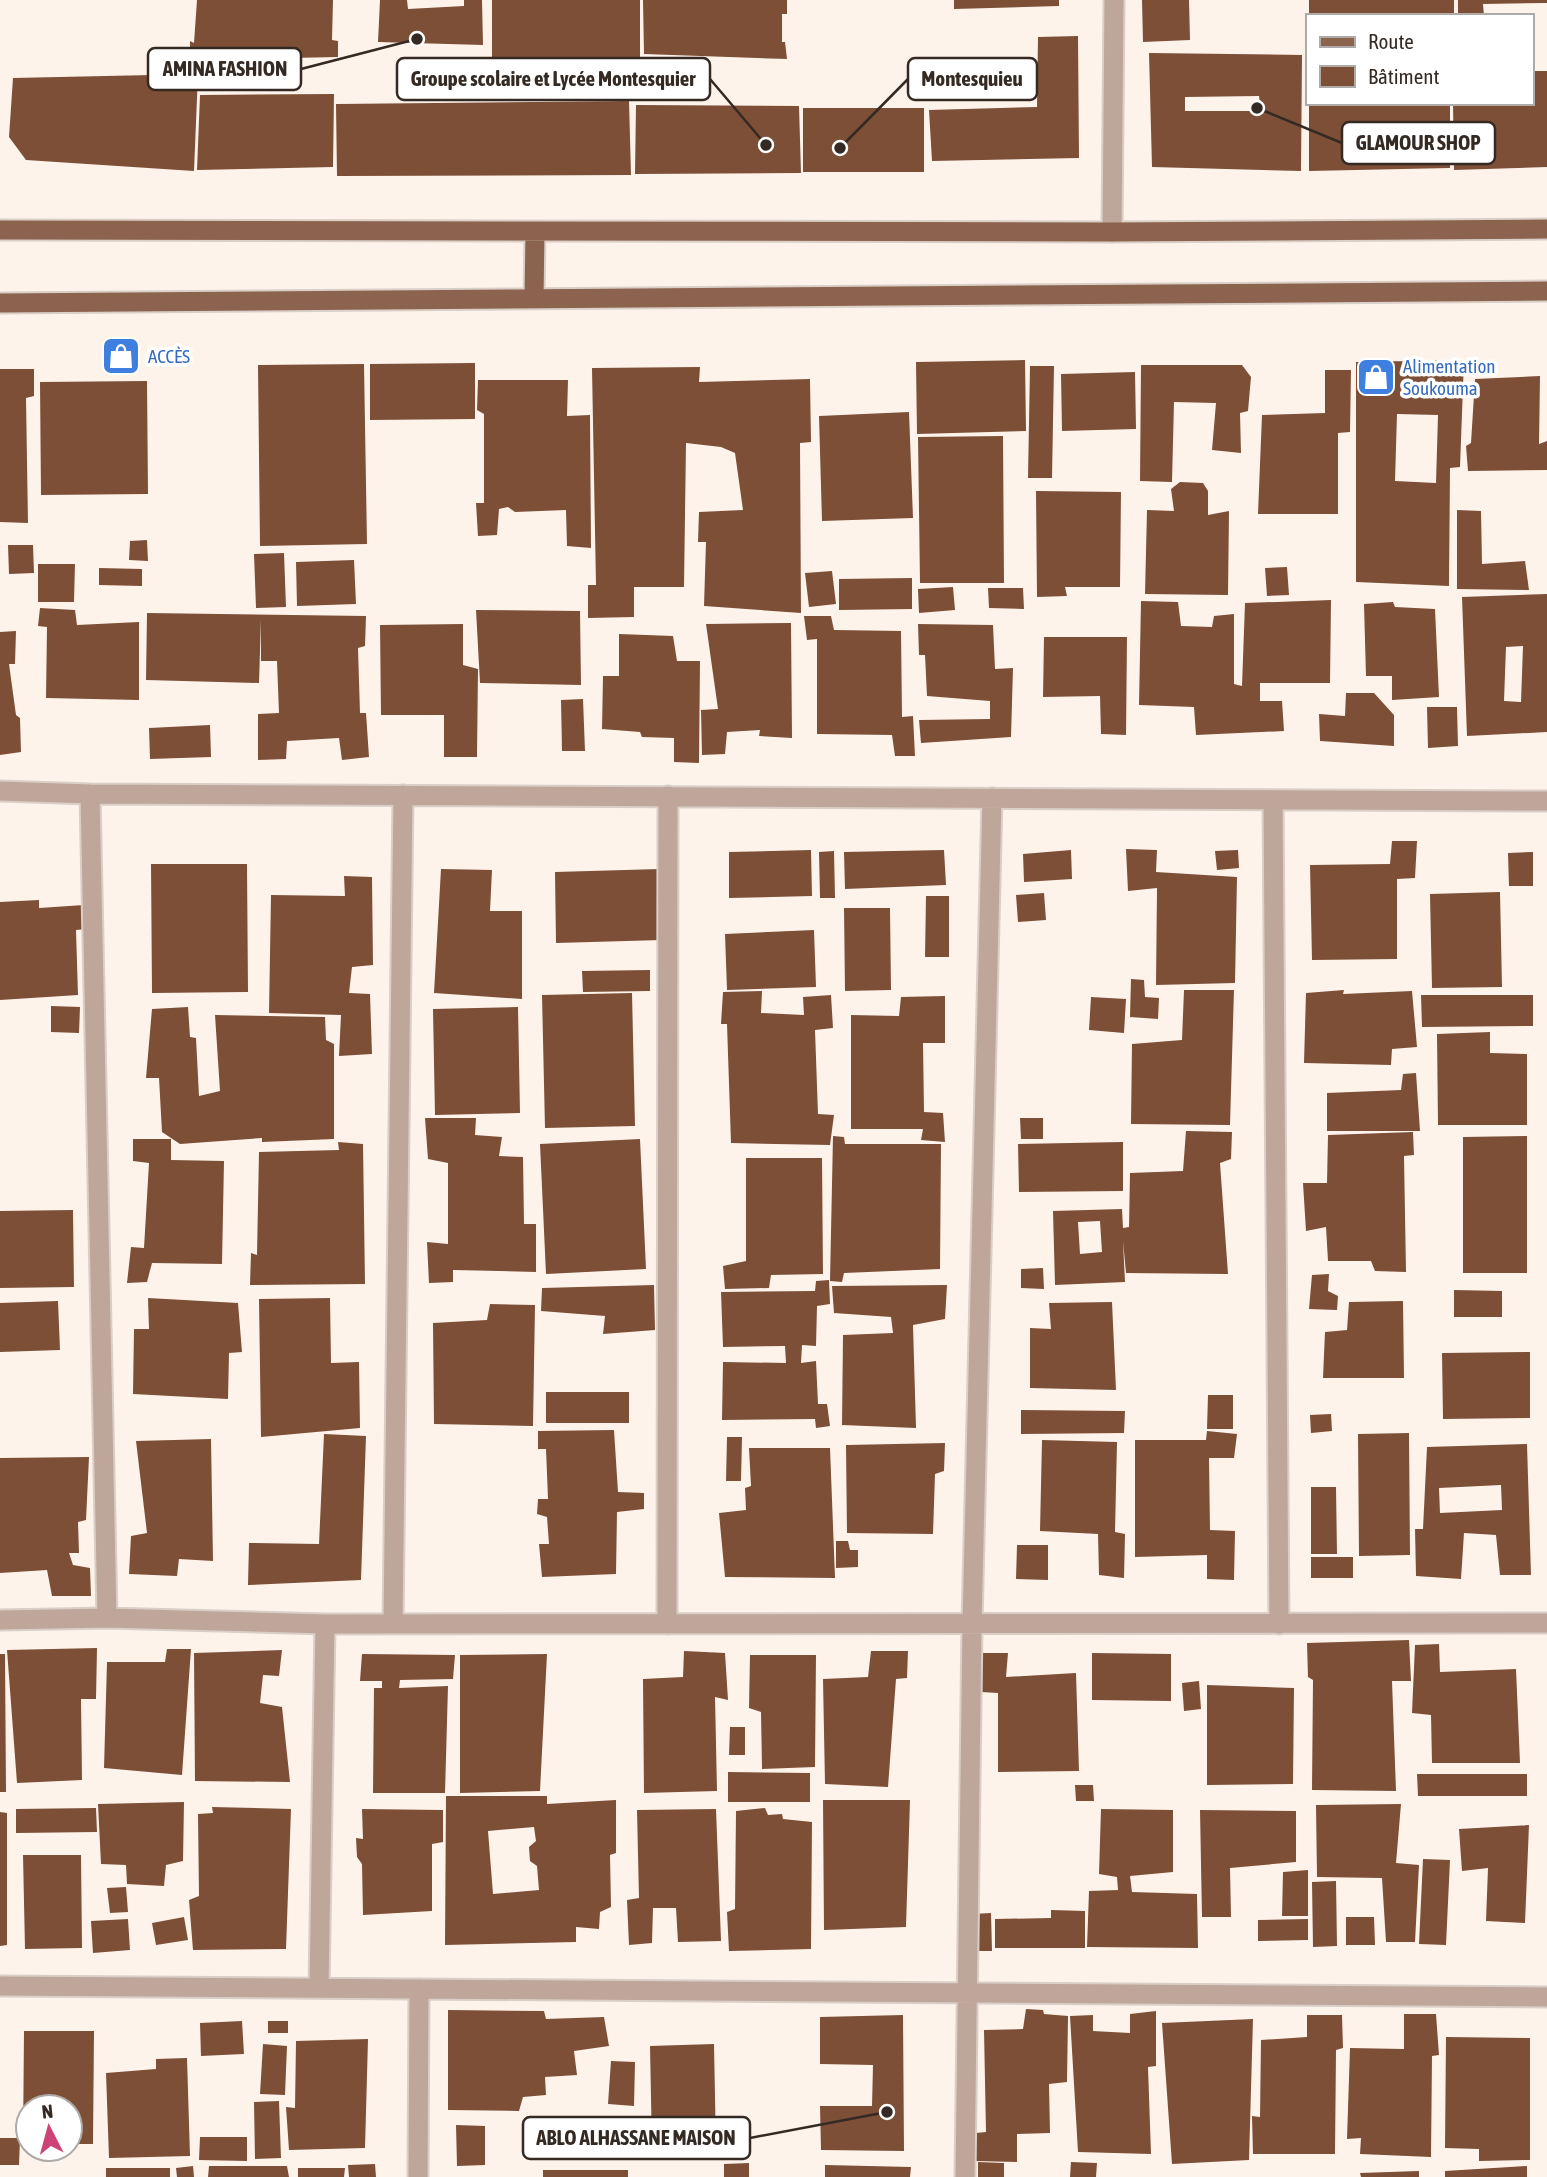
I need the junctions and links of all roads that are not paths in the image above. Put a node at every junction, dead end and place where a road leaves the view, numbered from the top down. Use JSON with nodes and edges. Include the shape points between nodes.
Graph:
{"nodes":[{"id":1,"x":1114,"y":0,"type":"edge"},
{"id":2,"x":1547,"y":229,"type":"edge"},
{"id":3,"x":0,"y":230,"type":"edge"},
{"id":4,"x":534,"y":232,"type":"junction"},
{"id":5,"x":1112,"y":232,"type":"junction"},
{"id":6,"x":1547,"y":291,"type":"edge"},
{"id":7,"x":534,"y":299,"type":"junction"},
{"id":8,"x":0,"y":303,"type":"edge"},
{"id":9,"x":0,"y":790,"type":"edge"},
{"id":10,"x":90,"y":794,"type":"junction"},
{"id":11,"x":403,"y":795,"type":"junction"},
{"id":12,"x":668,"y":796,"type":"junction"},
{"id":13,"x":992,"y":798,"type":"junction"},
{"id":14,"x":1273,"y":800,"type":"junction"},
{"id":15,"x":1547,"y":801,"type":"edge"},
{"id":16,"x":107,"y":1618,"type":"junction"},
{"id":17,"x":0,"y":1620,"type":"edge"},
{"id":18,"x":1547,"y":1623,"type":"edge"},
{"id":19,"x":325,"y":1624,"type":"junction"},
{"id":20,"x":393,"y":1624,"type":"junction"},
{"id":21,"x":667,"y":1624,"type":"junction"},
{"id":22,"x":972,"y":1624,"type":"junction"},
{"id":23,"x":1279,"y":1624,"type":"junction"},
{"id":24,"x":0,"y":1986,"type":"edge"},
{"id":25,"x":319,"y":1988,"type":"junction"},
{"id":26,"x":419,"y":1989,"type":"junction"},
{"id":27,"x":967,"y":1993,"type":"junction"},
{"id":28,"x":1547,"y":1997,"type":"edge"},
{"id":29,"x":418,"y":2177,"type":"edge"},
{"id":30,"x":965,"y":2177,"type":"edge"}],
"edges":[{"from":1,"to":5,"type":"street"},
{"from":2,"to":5,"type":"main road"},
{"from":3,"to":4,"type":"main road"},
{"from":4,"to":5,"type":"main road"},
{"from":4,"to":7,"type":"main road"},
{"from":6,"to":7,"type":"main road"},
{"from":7,"to":8,"type":"main road"},
{"from":9,"to":10,"type":"street"},
{"from":10,"to":11,"type":"street"},
{"from":10,"to":16,"type":"street"},
{"from":11,"to":12,"type":"street"},
{"from":11,"to":20,"type":"street"},
{"from":12,"to":13,"type":"street"},
{"from":12,"to":21,"type":"street"},
{"from":13,"to":14,"type":"street"},
{"from":13,"to":22,"type":"street"},
{"from":14,"to":15,"type":"street"},
{"from":14,"to":23,"type":"street"},
{"from":16,"to":17,"type":"street"},
{"from":16,"to":19,"type":"street"},
{"from":18,"to":23,"type":"street"},
{"from":19,"to":20,"type":"street"},
{"from":19,"to":25,"type":"street"},
{"from":20,"to":21,"type":"street"},
{"from":21,"to":22,"type":"street"},
{"from":22,"to":23,"type":"street"},
{"from":22,"to":27,"type":"street"},
{"from":24,"to":25,"type":"street"},
{"from":25,"to":26,"type":"street"},
{"from":26,"to":27,"type":"street"},
{"from":26,"to":29,"type":"street"},
{"from":27,"to":28,"type":"street"},
{"from":27,"to":30,"type":"street"}]}
